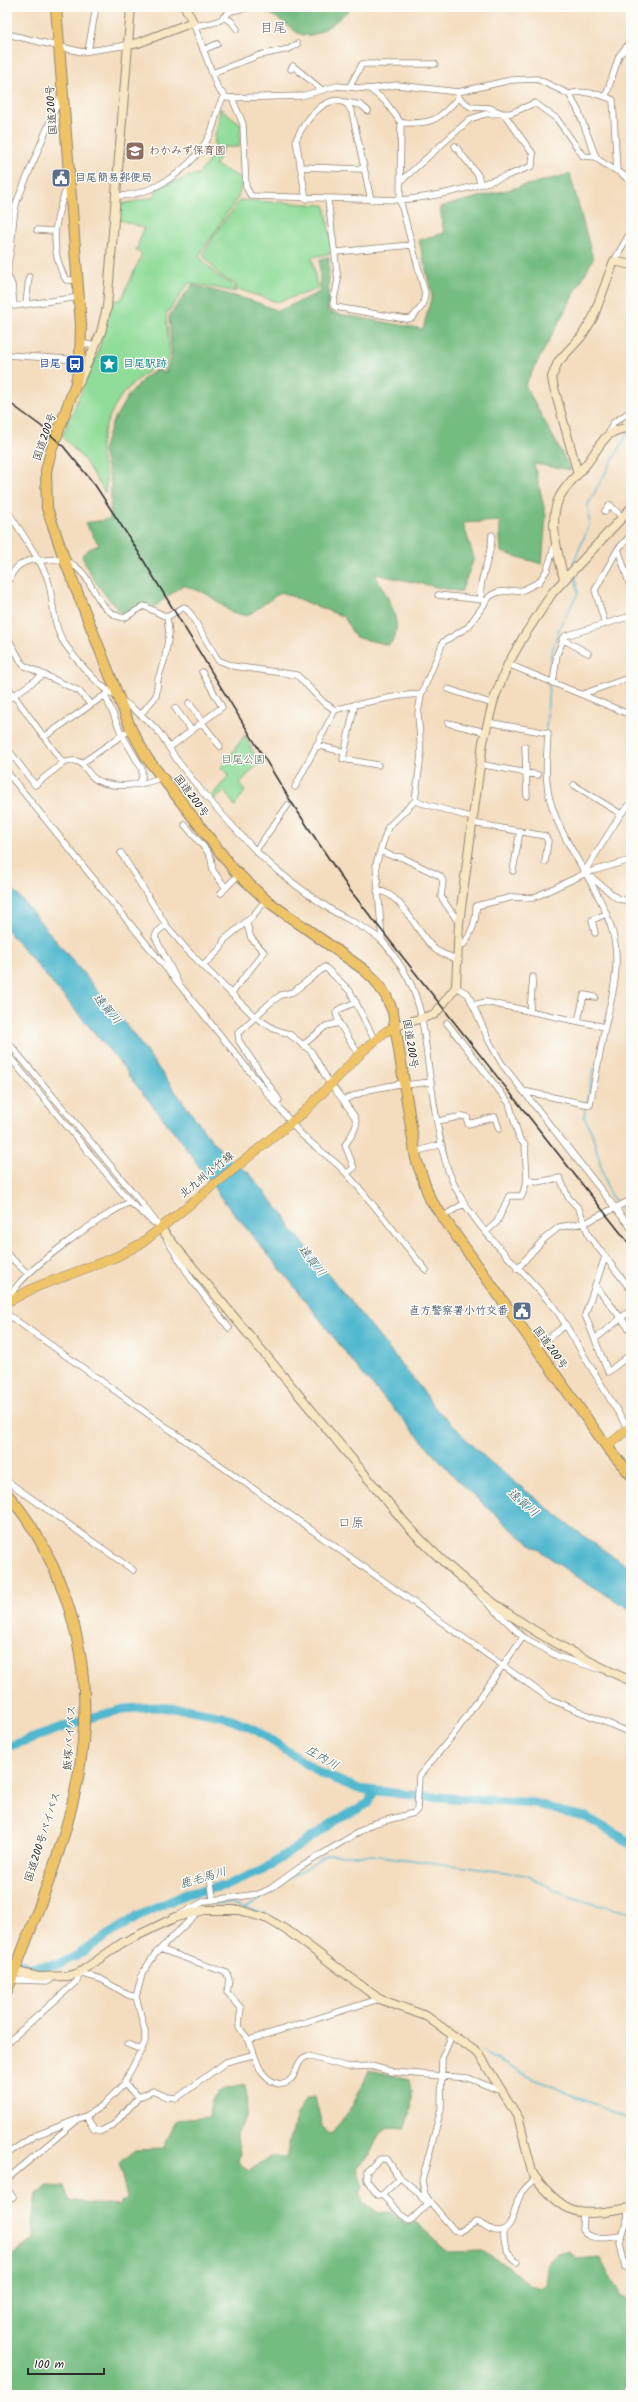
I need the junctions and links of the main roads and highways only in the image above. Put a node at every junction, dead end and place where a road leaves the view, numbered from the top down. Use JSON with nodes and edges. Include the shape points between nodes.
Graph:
{"nodes":[{"id":1,"x":56,"y":7,"type":"edge"},
{"id":2,"x":396,"y":1026,"type":"junction"},
{"id":3,"x":9,"y":1300,"type":"edge"},
{"id":4,"x":630,"y":1429,"type":"edge"},
{"id":5,"x":607,"y":1447,"type":"junction"},
{"id":6,"x":631,"y":1475,"type":"edge"},
{"id":7,"x":7,"y":1494,"type":"edge"},
{"id":8,"x":7,"y":1503,"type":"edge"},
{"id":9,"x":82,"y":1706,"type":"junction"},
{"id":10,"x":11,"y":1972,"type":"edge"},
{"id":11,"x":7,"y":1990,"type":"edge"}],
"edges":[{"from":1,"to":2,"type":"highway","name":"国道200号","via":[[79,280],[80,360],[71,399],[46,471],[45,490],[52,527],[111,694],[147,758],[238,875],[266,900],[374,980],[386,996]]},
{"from":2,"to":3,"type":"main road","name":"北九州小竹線","via":[[359,1055],[291,1121],[163,1229],[116,1257]]},
{"from":2,"to":5,"type":"highway","name":"国道200号","via":[[415,1152],[430,1199]]},
{"from":4,"to":5,"type":"main road"},
{"from":5,"to":6,"type":"highway","name":"国道200号"},
{"from":7,"to":9,"type":"highway","name":"飯塚バイパス","via":[[44,1547],[61,1584],[80,1648]]},
{"from":8,"to":9,"type":"highway","name":"国道200号バイパス","via":[[54,1581],[72,1640]]},
{"from":9,"to":10,"type":"highway","name":"国道200号バイパス","via":[[81,1739],[66,1809]]},
{"from":10,"to":11,"type":"highway"}]}
